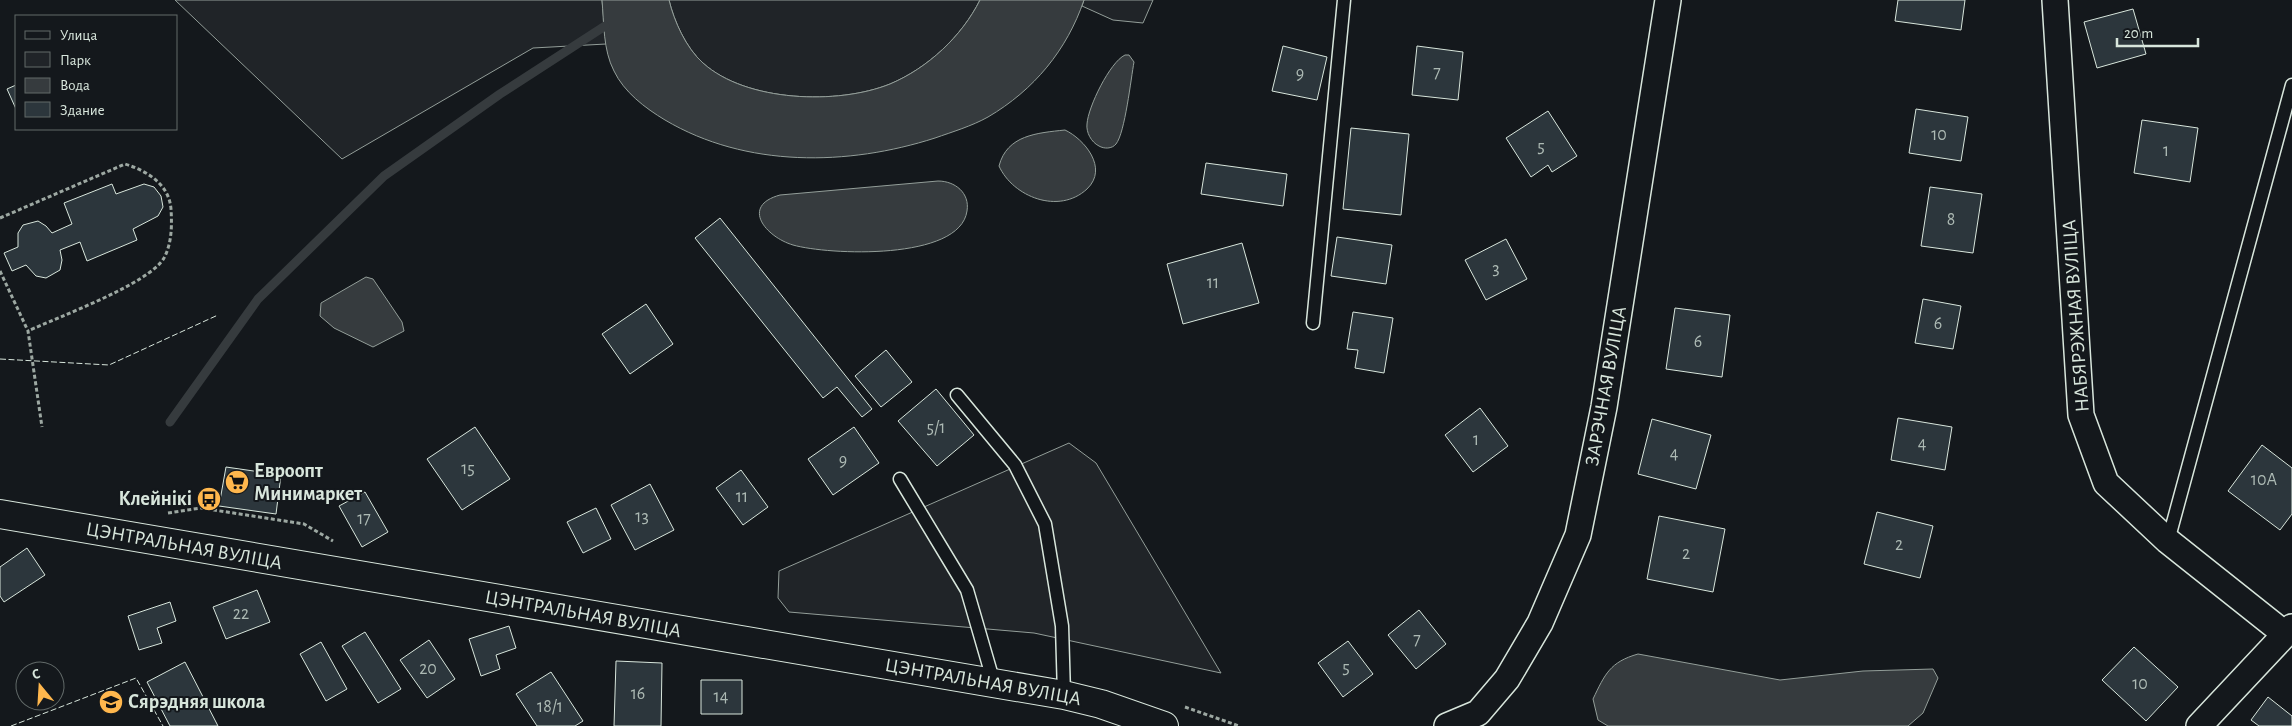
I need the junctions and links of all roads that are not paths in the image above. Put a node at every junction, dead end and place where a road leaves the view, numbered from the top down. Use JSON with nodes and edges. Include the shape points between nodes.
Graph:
{"nodes":[{"id":1,"x":1344,"y":0,"type":"edge"},
{"id":2,"x":1668,"y":0,"type":"edge"},
{"id":3,"x":2056,"y":0,"type":"edge"},
{"id":4,"x":2292,"y":85,"type":"edge"},
{"id":5,"x":1313,"y":323,"type":"dead end"},
{"id":6,"x":957,"y":395,"type":"dead end"},
{"id":7,"x":900,"y":478,"type":"dead end"},
{"id":8,"x":0,"y":514,"type":"edge"},
{"id":9,"x":2168,"y":541,"type":"junction"},
{"id":10,"x":2289,"y":631,"type":"edge"},
{"id":11,"x":994,"y":683,"type":"junction"},
{"id":12,"x":1064,"y":695,"type":"junction"},
{"id":13,"x":1164,"y":726,"type":"edge"},
{"id":14,"x":1447,"y":726,"type":"edge"},
{"id":15,"x":2199,"y":726,"type":"edge"}],
"edges":[{"from":1,"to":5,"type":"lane"},
{"from":2,"to":14,"type":"street","name":"ЗАРЭЧНАЯ ВУЛІЦА","via":[[1604,407],[1578,535],[1540,623],[1507,679],[1478,713]]},
{"from":3,"to":9,"type":"street","name":"НАБЯРЭЖНАЯ ВУЛІЦА","via":[[2081,415],[2106,483]]},
{"from":4,"to":9,"type":"lane"},
{"from":6,"to":12,"type":"lane","via":[[1014,465],[1045,524],[1062,626]]},
{"from":7,"to":11,"type":"lane","via":[[967,590]]},
{"from":8,"to":11,"type":"street","name":"ЦЭНТРАЛЬНАЯ ВУЛІЦА"},
{"from":9,"to":10,"type":"street","name":"НАБЯРЭЖНАЯ ВУЛІЦА"},
{"from":10,"to":15,"type":"street"},
{"from":11,"to":12,"type":"street","name":"ЦЭНТРАЛЬНАЯ ВУЛІЦА"},
{"from":12,"to":13,"type":"street","name":"ЦЭНТРАЛЬНАЯ ВУЛІЦА"}]}
